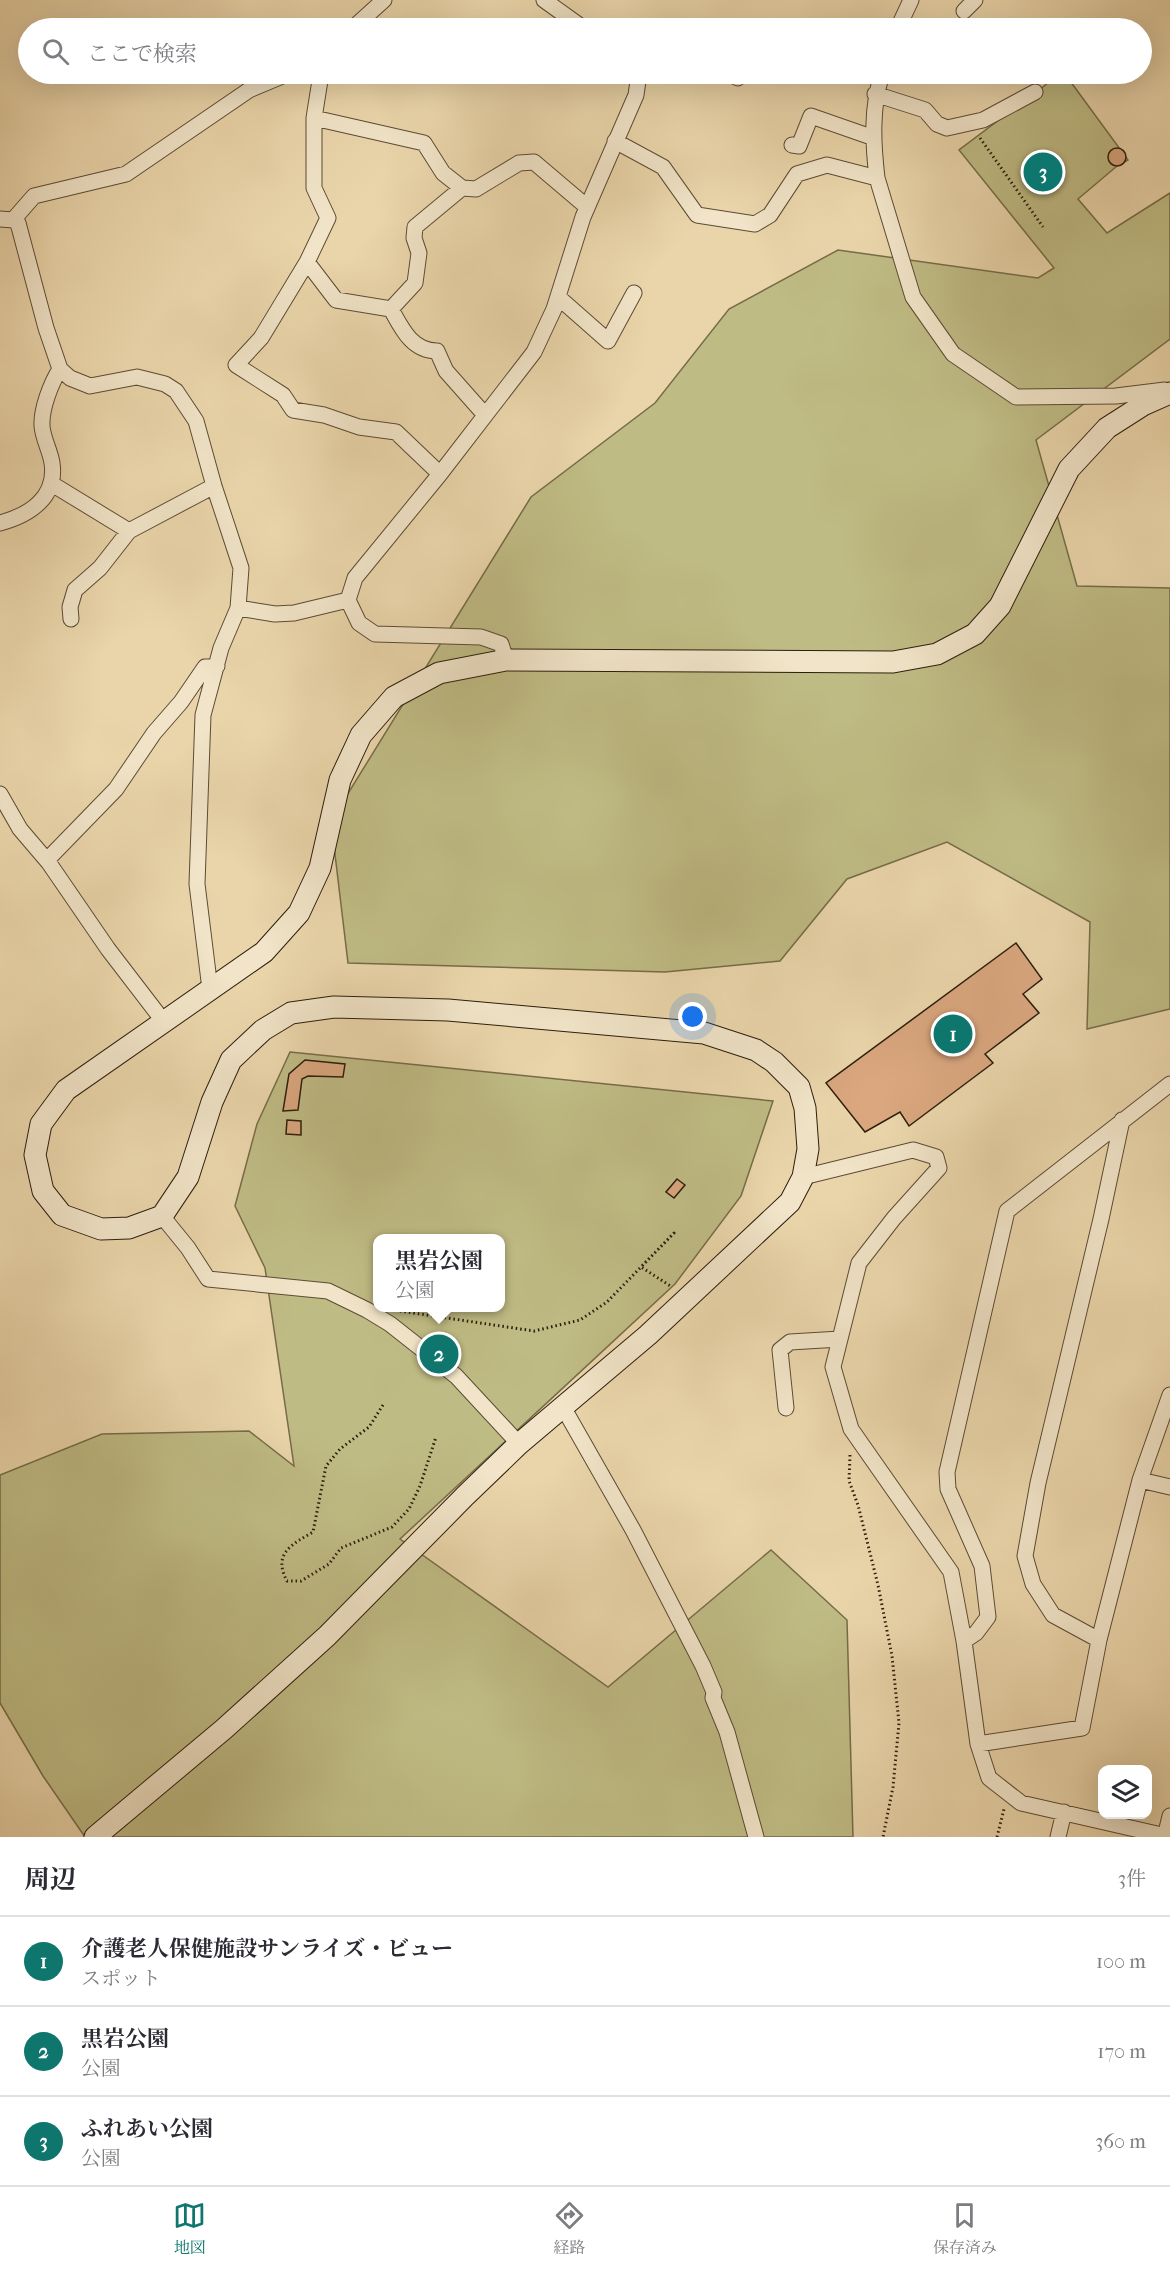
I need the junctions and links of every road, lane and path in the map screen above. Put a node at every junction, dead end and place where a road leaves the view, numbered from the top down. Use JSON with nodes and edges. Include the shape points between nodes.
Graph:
{"nodes":[{"id":1,"x":384,"y":0,"type":"edge"},
{"id":2,"x":544,"y":0,"type":"edge"},
{"id":3,"x":911,"y":0,"type":"edge"},
{"id":4,"x":364,"y":18,"type":"edge"},
{"id":5,"x":569,"y":18,"type":"edge"},
{"id":6,"x":903,"y":18,"type":"edge"},
{"id":7,"x":263,"y":84,"type":"edge"},
{"id":8,"x":319,"y":84,"type":"edge"},
{"id":9,"x":638,"y":84,"type":"edge"},
{"id":10,"x":878,"y":84,"type":"edge"},
{"id":11,"x":1035,"y":92,"type":"dead end"},
{"id":12,"x":875,"y":94,"type":"junction"},
{"id":13,"x":314,"y":118,"type":"junction"},
{"id":14,"x":874,"y":138,"type":"junction"},
{"id":15,"x":615,"y":141,"type":"junction"},
{"id":16,"x":792,"y":145,"type":"dead end"},
{"id":17,"x":988,"y":148,"type":"dead end"},
{"id":18,"x":877,"y":178,"type":"junction"},
{"id":19,"x":462,"y":188,"type":"junction"},
{"id":20,"x":587,"y":207,"type":"junction"},
{"id":21,"x":7,"y":219,"type":"edge"},
{"id":22,"x":1042,"y":227,"type":"dead end"},
{"id":23,"x":307,"y":262,"type":"junction"},
{"id":24,"x":634,"y":293,"type":"dead end"},
{"id":25,"x":558,"y":297,"type":"junction"},
{"id":26,"x":391,"y":309,"type":"junction"},
{"id":27,"x":60,"y":369,"type":"junction"},
{"id":28,"x":1170,"y":392,"type":"edge"},
{"id":29,"x":485,"y":416,"type":"junction"},
{"id":30,"x":440,"y":474,"type":"junction"},
{"id":31,"x":52,"y":484,"type":"junction"},
{"id":32,"x":214,"y":486,"type":"junction"},
{"id":33,"x":0,"y":523,"type":"edge"},
{"id":34,"x":129,"y":531,"type":"junction"},
{"id":35,"x":348,"y":600,"type":"junction"},
{"id":36,"x":238,"y":608,"type":"junction"},
{"id":37,"x":70,"y":620,"type":"dead end"},
{"id":38,"x":506,"y":660,"type":"junction"},
{"id":39,"x":217,"y":666,"type":"junction"},
{"id":40,"x":0,"y":794,"type":"edge"},
{"id":41,"x":47,"y":860,"type":"junction"},
{"id":42,"x":210,"y":989,"type":"junction"},
{"id":43,"x":164,"y":1022,"type":"junction"},
{"id":44,"x":1170,"y":1084,"type":"edge"},
{"id":45,"x":1122,"y":1120,"type":"junction"},
{"id":46,"x":803,"y":1177,"type":"junction"},
{"id":47,"x":162,"y":1216,"type":"junction"},
{"id":48,"x":641,"y":1267,"type":"junction"},
{"id":49,"x":688,"y":1298,"type":"junction"},
{"id":50,"x":405,"y":1312,"type":"edge"},
{"id":51,"x":840,"y":1340,"type":"junction"},
{"id":52,"x":1170,"y":1395,"type":"edge"},
{"id":53,"x":383,"y":1405,"type":"dead end"},
{"id":54,"x":562,"y":1407,"type":"junction"},
{"id":55,"x":786,"y":1408,"type":"dead end"},
{"id":56,"x":851,"y":1429,"type":"junction"},
{"id":57,"x":436,"y":1437,"type":"dead end"},
{"id":58,"x":519,"y":1444,"type":"junction"},
{"id":59,"x":1140,"y":1480,"type":"junction"},
{"id":60,"x":1170,"y":1487,"type":"edge"},
{"id":61,"x":1099,"y":1640,"type":"junction"},
{"id":62,"x":964,"y":1641,"type":"junction"},
{"id":63,"x":978,"y":1744,"type":"junction"},
{"id":64,"x":1007,"y":1792,"type":"junction"},
{"id":65,"x":1064,"y":1812,"type":"junction"},
{"id":66,"x":1170,"y":1816,"type":"edge"},
{"id":67,"x":1167,"y":1836,"type":"edge"},
{"id":68,"x":95,"y":1837,"type":"edge"},
{"id":69,"x":756,"y":1837,"type":"edge"},
{"id":70,"x":883,"y":1837,"type":"edge"},
{"id":71,"x":998,"y":1837,"type":"edge"},
{"id":72,"x":1058,"y":1837,"type":"edge"}],
"edges":[{"from":1,"to":4,"type":"street"},
{"from":2,"to":5,"type":"street"},
{"from":3,"to":6,"type":"street"},
{"from":7,"to":21,"type":"street","via":[[126,174],[34,196]]},
{"from":8,"to":13,"type":"street"},
{"from":9,"to":15,"type":"street"},
{"from":10,"to":12,"type":"street"},
{"from":11,"to":12,"type":"street","via":[[983,120],[947,128],[937,124],[925,110]]},
{"from":12,"to":14,"type":"street"},
{"from":13,"to":19,"type":"street","via":[[424,143],[443,173]]},
{"from":13,"to":23,"type":"street","via":[[314,188],[328,218]]},
{"from":14,"to":16,"type":"street","via":[[812,116],[799,146]]},
{"from":14,"to":18,"type":"street"},
{"from":15,"to":18,"type":"street","via":[[663,167],[697,215],[755,224],[770,215],[797,174],[827,165]]},
{"from":15,"to":20,"type":"street"},
{"from":17,"to":22,"type":"path"},
{"from":18,"to":28,"type":"street","via":[[913,297],[953,354],[1016,397]]},
{"from":19,"to":20,"type":"street","via":[[476,189],[519,163],[534,162]]},
{"from":19,"to":26,"type":"street","via":[[415,227],[419,253],[415,283]]},
{"from":20,"to":25,"type":"street"},
{"from":21,"to":27,"type":"street","via":[[18,223]]},
{"from":23,"to":26,"type":"street","via":[[336,300]]},
{"from":23,"to":30,"type":"street","via":[[261,338],[236,365],[283,395],[293,410],[359,428],[396,432]]},
{"from":24,"to":25,"type":"street","via":[[609,340]]},
{"from":25,"to":29,"type":"street","via":[[534,352]]},
{"from":26,"to":29,"type":"street","via":[[408,338],[424,351],[437,351],[446,371]]},
{"from":27,"to":31,"type":"street","via":[[51,384],[42,425],[52,461]]},
{"from":27,"to":32,"type":"street","via":[[69,378],[90,386],[137,377],[176,391],[196,421]]},
{"from":28,"to":38,"type":"street","via":[[1107,428],[1069,469],[1000,606],[975,634],[937,654],[893,662]]},
{"from":29,"to":30,"type":"street"},
{"from":30,"to":35,"type":"street","via":[[355,578]]},
{"from":31,"to":33,"type":"street","via":[[42,501],[19,518]]},
{"from":31,"to":34,"type":"street"},
{"from":32,"to":34,"type":"street"},
{"from":32,"to":36,"type":"street","via":[[241,568]]},
{"from":34,"to":37,"type":"street","via":[[75,590]]},
{"from":35,"to":36,"type":"street","via":[[294,613]]},
{"from":35,"to":38,"type":"street","via":[[359,623],[375,634],[481,637],[501,644]]},
{"from":36,"to":39,"type":"street"},
{"from":38,"to":42,"type":"street","via":[[439,673],[394,697],[361,735],[340,780],[320,868],[298,913],[264,952]]},
{"from":39,"to":41,"type":"street","via":[[205,667],[116,789]]},
{"from":39,"to":42,"type":"street","via":[[203,715],[198,884]]},
{"from":40,"to":41,"type":"street","via":[[20,829]]},
{"from":41,"to":43,"type":"street"},
{"from":42,"to":43,"type":"street"},
{"from":43,"to":47,"type":"street","via":[[66,1090],[41,1124],[35,1155],[43,1191],[62,1215],[101,1229],[129,1228]]},
{"from":44,"to":45,"type":"street"},
{"from":45,"to":61,"type":"street","via":[[1038,1483],[1025,1556],[1033,1584],[1053,1615]]},
{"from":45,"to":62,"type":"street","via":[[1007,1211],[947,1472],[948,1489],[982,1566],[988,1617]]},
{"from":46,"to":47,"type":"street","via":[[808,1149],[799,1087],[756,1050],[704,1033],[448,1010],[334,1007],[291,1013],[263,1030],[231,1060],[212,1102],[188,1177]]},
{"from":46,"to":49,"type":"street","via":[[790,1202]]},
{"from":46,"to":51,"type":"street","via":[[913,1150],[936,1157],[939,1168],[859,1263]]},
{"from":47,"to":58,"type":"street","via":[[208,1279],[328,1291],[390,1324],[456,1376]]},
{"from":48,"to":48,"type":"path","via":[[661,1246],[674,1233],[658,1250]]},
{"from":48,"to":49,"type":"path"},
{"from":48,"to":50,"type":"path","via":[[607,1302],[580,1320],[534,1331]]},
{"from":49,"to":54,"type":"street"},
{"from":51,"to":55,"type":"street","via":[[790,1342],[780,1350]]},
{"from":51,"to":56,"type":"street","via":[[833,1367]]},
{"from":52,"to":59,"type":"street"},
{"from":53,"to":57,"type":"path","via":[[369,1428],[340,1449],[326,1466],[314,1532],[289,1547],[283,1557],[287,1581],[301,1581],[329,1564],[341,1548],[392,1527],[413,1501]]},
{"from":54,"to":58,"type":"street"},
{"from":54,"to":69,"type":"street","via":[[633,1530],[703,1666],[727,1732]]},
{"from":56,"to":62,"type":"street","via":[[951,1572]]},
{"from":56,"to":70,"type":"path","via":[[849,1481],[878,1585],[892,1656],[899,1723]]},
{"from":58,"to":68,"type":"street","via":[[327,1636]]},
{"from":59,"to":60,"type":"street"},
{"from":59,"to":61,"type":"street"},
{"from":61,"to":63,"type":"street","via":[[1082,1728]]},
{"from":62,"to":63,"type":"street"},
{"from":63,"to":64,"type":"street","via":[[989,1778]]},
{"from":64,"to":65,"type":"street","via":[[1022,1803]]},
{"from":64,"to":71,"type":"path"},
{"from":65,"to":67,"type":"street"},
{"from":65,"to":72,"type":"street"},
{"from":66,"to":67,"type":"street"}]}
